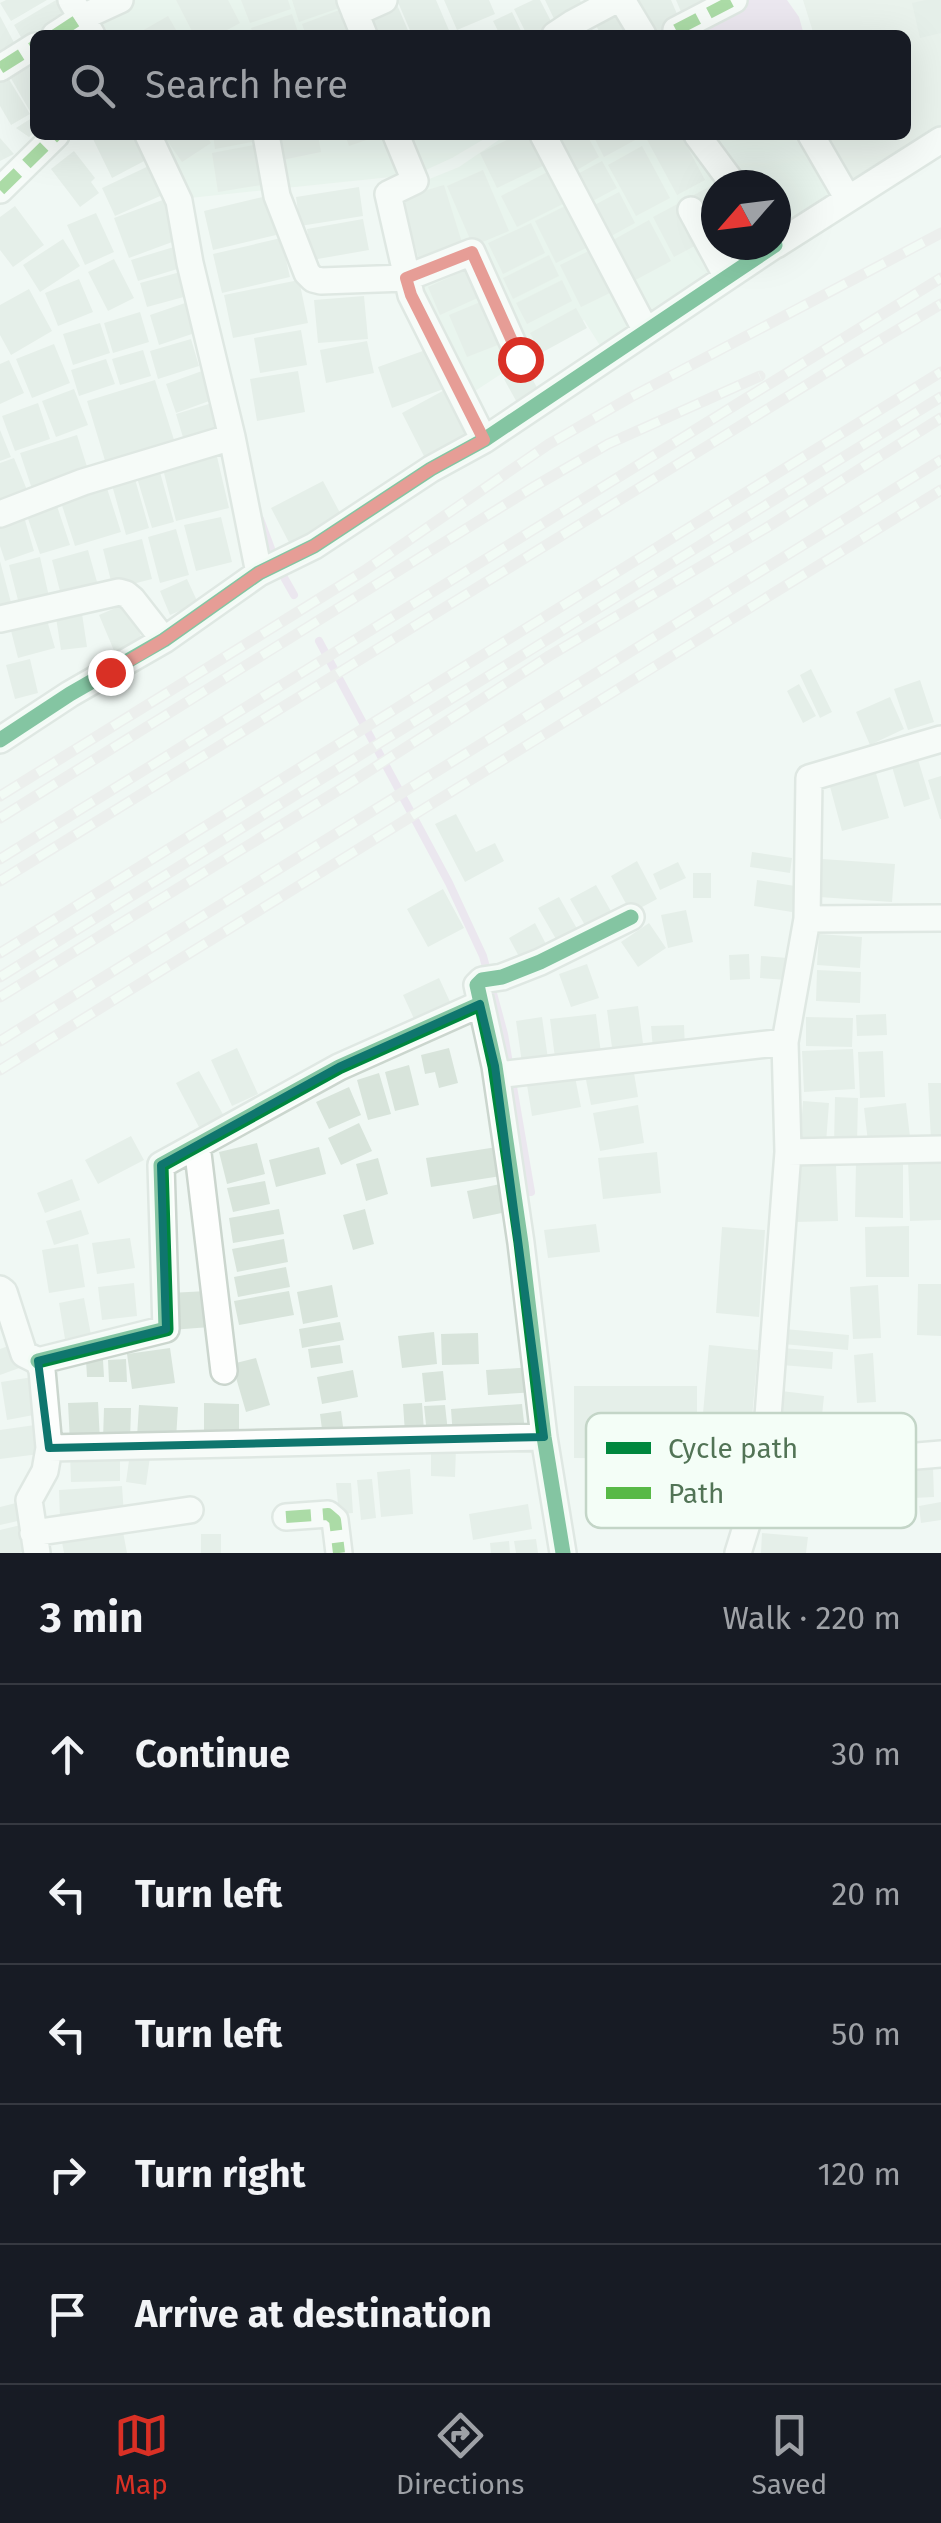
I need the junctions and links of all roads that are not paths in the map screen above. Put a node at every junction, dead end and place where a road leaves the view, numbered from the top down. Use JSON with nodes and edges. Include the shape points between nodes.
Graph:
{"nodes":[{"id":1,"x":120,"y":0,"type":"edge"},
{"id":2,"x":384,"y":0,"type":"edge"},
{"id":3,"x":620,"y":0,"type":"edge"},
{"id":4,"x":729,"y":2,"type":"edge"},
{"id":5,"x":356,"y":16,"type":"edge"},
{"id":6,"x":81,"y":18,"type":"edge"},
{"id":7,"x":564,"y":30,"type":"edge"},
{"id":8,"x":640,"y":30,"type":"edge"},
{"id":9,"x":676,"y":30,"type":"dead end"},
{"id":10,"x":30,"y":49,"type":"edge"},
{"id":11,"x":0,"y":68,"type":"edge"},
{"id":12,"x":51,"y":140,"type":"edge"},
{"id":13,"x":150,"y":140,"type":"edge"},
{"id":14,"x":267,"y":140,"type":"edge"},
{"id":15,"x":398,"y":140,"type":"edge"},
{"id":16,"x":546,"y":140,"type":"edge"},
{"id":17,"x":701,"y":140,"type":"edge"},
{"id":18,"x":814,"y":140,"type":"edge"},
{"id":19,"x":941,"y":140,"type":"edge"},
{"id":20,"x":723,"y":170,"type":"edge"},
{"id":21,"x":0,"y":190,"type":"edge"},
{"id":22,"x":848,"y":198,"type":"junction"},
{"id":23,"x":691,"y":210,"type":"dead end"},
{"id":24,"x":791,"y":234,"type":"edge"},
{"id":25,"x":752,"y":260,"type":"edge"},
{"id":26,"x":406,"y":278,"type":"junction"},
{"id":27,"x":726,"y":278,"type":"junction"},
{"id":28,"x":646,"y":330,"type":"junction"},
{"id":29,"x":520,"y":359,"type":"dead end"},
{"id":30,"x":232,"y":436,"type":"junction"},
{"id":31,"x":484,"y":440,"type":"junction"},
{"id":32,"x":0,"y":514,"type":"edge"},
{"id":33,"x":259,"y":573,"type":"junction"},
{"id":34,"x":0,"y":619,"type":"edge"},
{"id":35,"x":164,"y":640,"type":"junction"},
{"id":36,"x":941,"y":738,"type":"edge"},
{"id":37,"x":0,"y":740,"type":"edge"},
{"id":38,"x":630,"y":917,"type":"dead end"},
{"id":39,"x":941,"y":918,"type":"edge"},
{"id":40,"x":807,"y":919,"type":"junction"},
{"id":41,"x":488,"y":987,"type":"junction"},
{"id":42,"x":785,"y":1042,"type":"junction"},
{"id":43,"x":506,"y":1074,"type":"junction"},
{"id":44,"x":198,"y":1145,"type":"junction"},
{"id":45,"x":941,"y":1149,"type":"edge"},
{"id":46,"x":788,"y":1152,"type":"junction"},
{"id":47,"x":0,"y":1290,"type":"edge"},
{"id":48,"x":38,"y":1361,"type":"junction"},
{"id":49,"x":224,"y":1371,"type":"dead end"},
{"id":50,"x":768,"y":1413,"type":"edge"},
{"id":51,"x":544,"y":1437,"type":"junction"},
{"id":52,"x":48,"y":1448,"type":"junction"},
{"id":53,"x":941,"y":1454,"type":"edge"},
{"id":54,"x":916,"y":1456,"type":"edge"},
{"id":55,"x":190,"y":1510,"type":"dead end"},
{"id":56,"x":286,"y":1517,"type":"dead end"},
{"id":57,"x":746,"y":1528,"type":"edge"},
{"id":58,"x":35,"y":1543,"type":"edge"},
{"id":59,"x":339,"y":1553,"type":"edge"},
{"id":60,"x":563,"y":1553,"type":"edge"},
{"id":61,"x":738,"y":1553,"type":"edge"}],
"edges":[{"from":1,"to":6,"type":"street"},
{"from":2,"to":5,"type":"street"},
{"from":3,"to":7,"type":"street"},
{"from":3,"to":8,"type":"street"},
{"from":4,"to":9,"type":"street"},
{"from":10,"to":11,"type":"street"},
{"from":12,"to":21,"type":"street"},
{"from":13,"to":30,"type":"street","via":[[179,201]]},
{"from":14,"to":26,"type":"street","via":[[277,196],[313,279]]},
{"from":15,"to":26,"type":"street","via":[[415,180],[388,194]]},
{"from":16,"to":28,"type":"street"},
{"from":17,"to":20,"type":"street"},
{"from":18,"to":22,"type":"street"},
{"from":19,"to":22,"type":"street"},
{"from":22,"to":24,"type":"street"},
{"from":23,"to":27,"type":"street"},
{"from":25,"to":27,"type":"street"},
{"from":26,"to":29,"type":"street","via":[[472,252]]},
{"from":26,"to":31,"type":"street"},
{"from":27,"to":28,"type":"street"},
{"from":28,"to":31,"type":"street"},
{"from":30,"to":32,"type":"street"},
{"from":30,"to":33,"type":"street"},
{"from":31,"to":33,"type":"street"},
{"from":33,"to":35,"type":"street"},
{"from":34,"to":35,"type":"street","via":[[119,592],[132,598]]},
{"from":35,"to":37,"type":"street"},
{"from":36,"to":40,"type":"street","via":[[809,778]]},
{"from":38,"to":41,"type":"street"},
{"from":39,"to":40,"type":"street"},
{"from":40,"to":42,"type":"street"},
{"from":41,"to":43,"type":"street"},
{"from":41,"to":44,"type":"street"},
{"from":42,"to":43,"type":"street"},
{"from":42,"to":46,"type":"street"},
{"from":43,"to":51,"type":"street"},
{"from":44,"to":48,"type":"street","via":[[161,1165],[166,1329]]},
{"from":44,"to":49,"type":"street"},
{"from":45,"to":46,"type":"street"},
{"from":46,"to":50,"type":"street"},
{"from":47,"to":48,"type":"street","via":[[24,1354]]},
{"from":48,"to":52,"type":"street"},
{"from":51,"to":52,"type":"street"},
{"from":51,"to":60,"type":"street"},
{"from":52,"to":58,"type":"street","via":[[46,1471],[30,1500]]},
{"from":53,"to":54,"type":"street"},
{"from":55,"to":58,"type":"street"},
{"from":56,"to":59,"type":"street","via":[[328,1514],[335,1520]]},
{"from":57,"to":61,"type":"street"}]}
